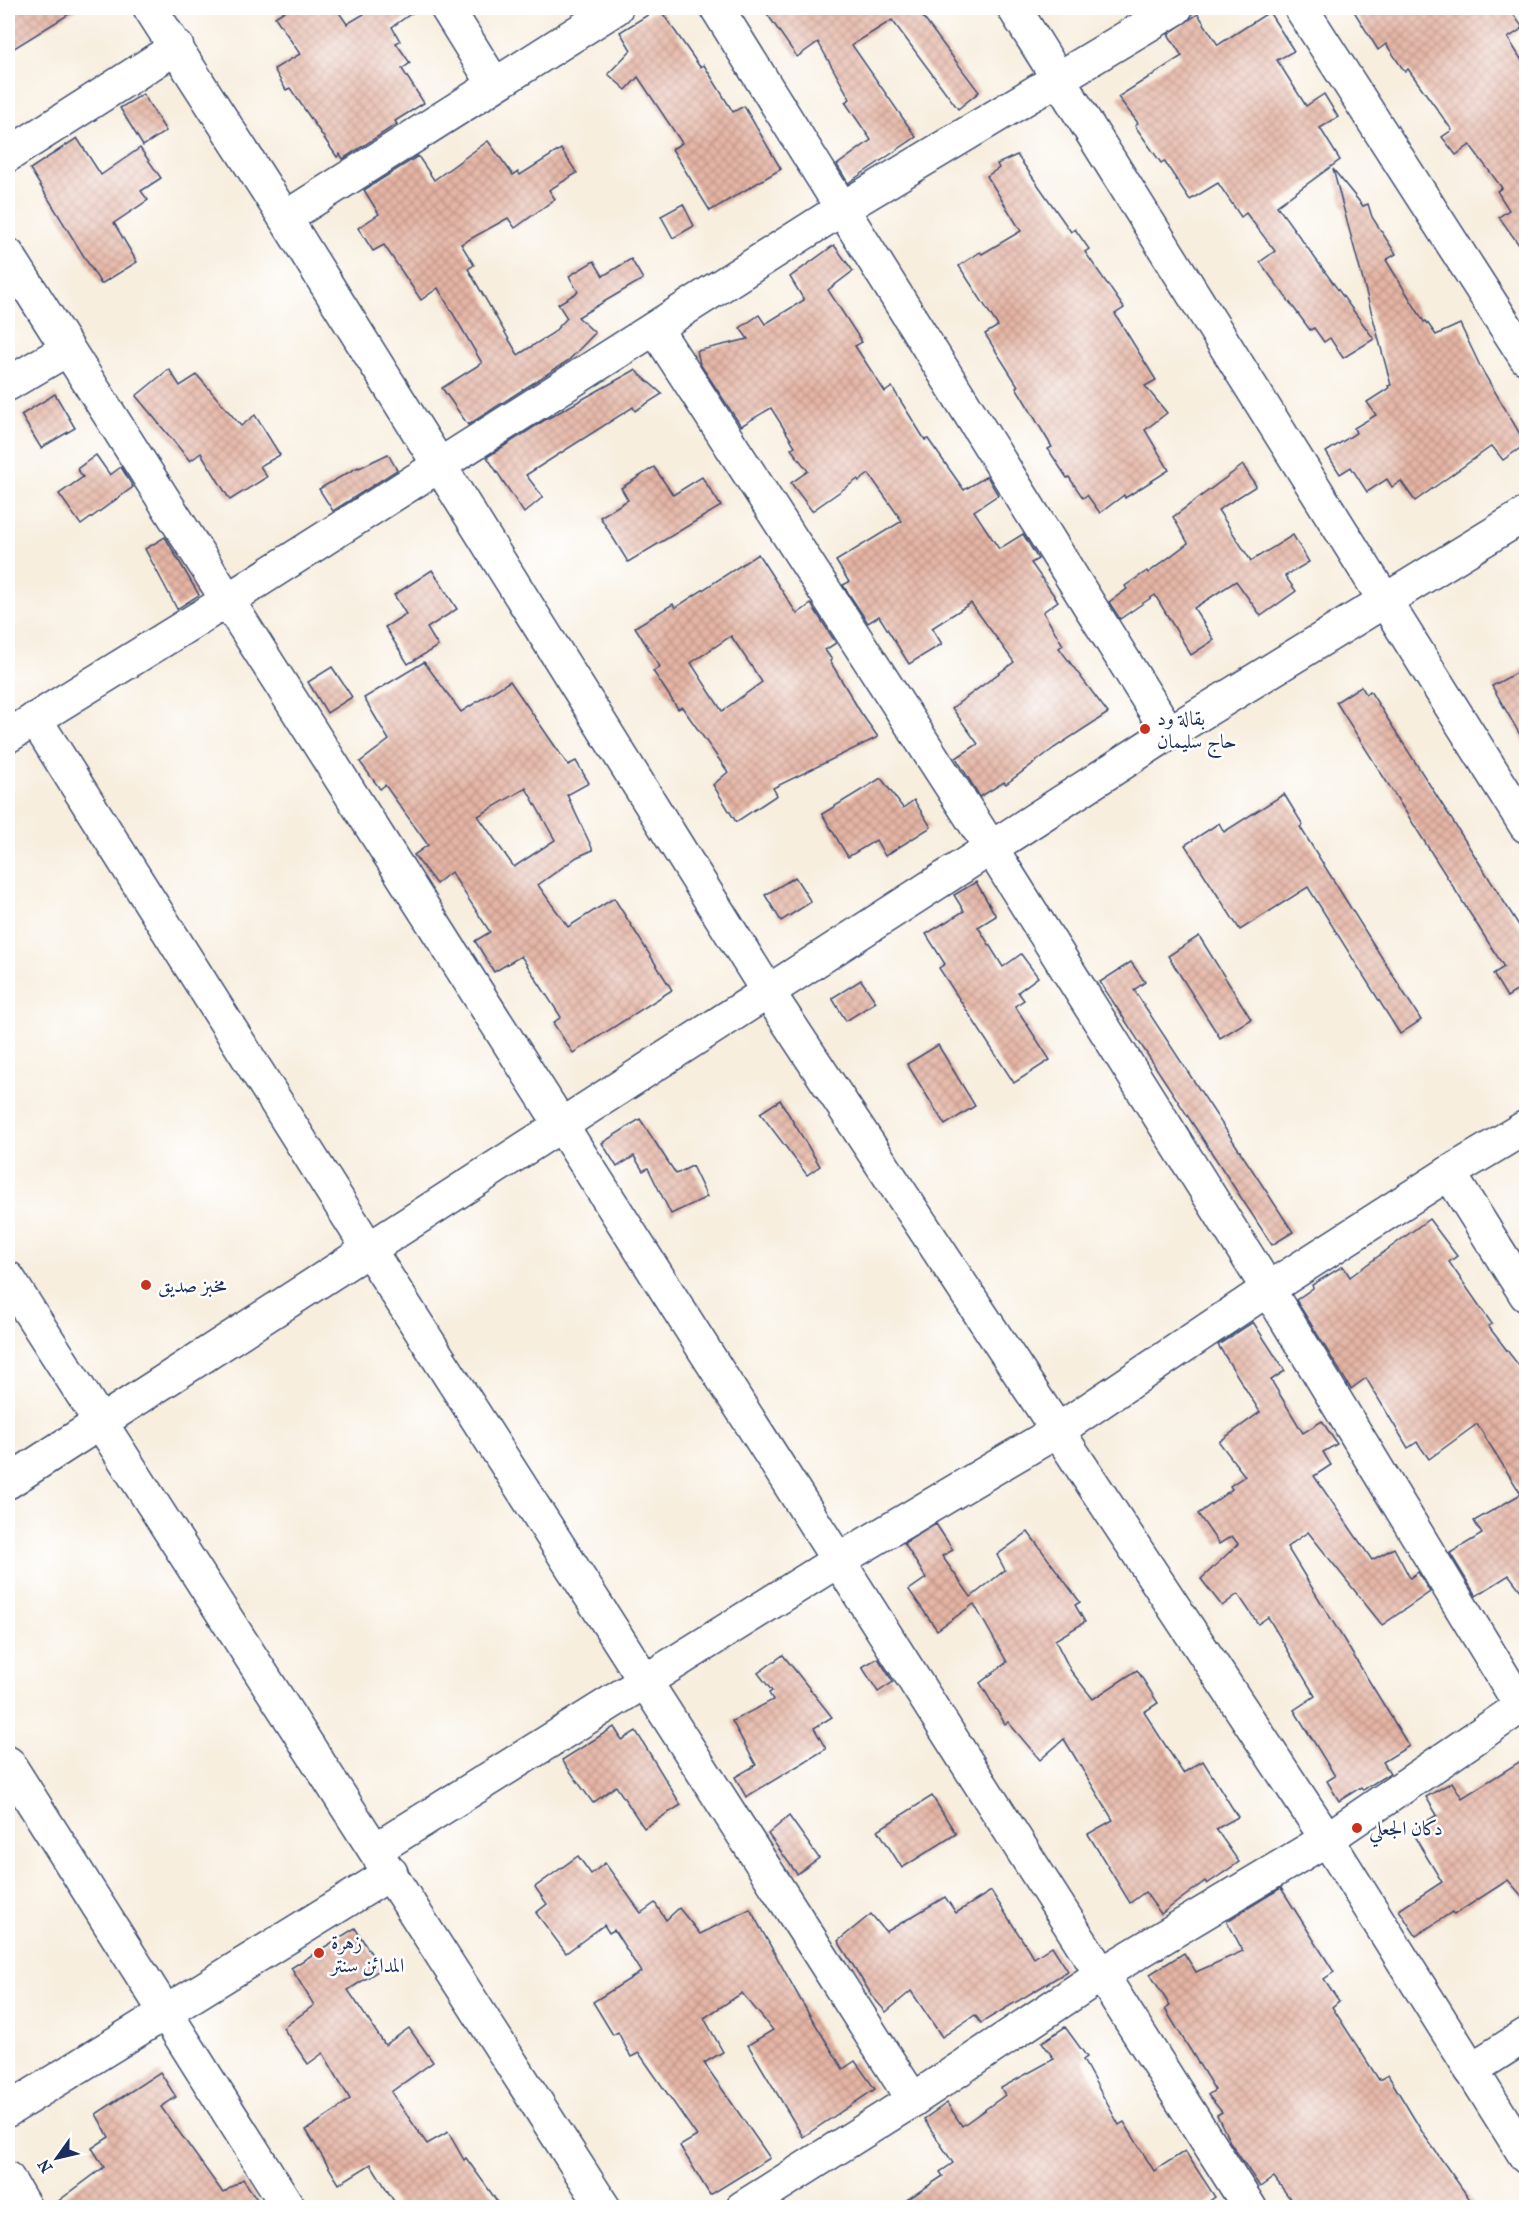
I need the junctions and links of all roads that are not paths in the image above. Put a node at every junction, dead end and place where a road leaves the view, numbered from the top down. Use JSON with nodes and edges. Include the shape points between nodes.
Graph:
{"nodes":[{"id":1,"x":150,"y":8,"type":"edge"},
{"id":2,"x":447,"y":8,"type":"edge"},
{"id":3,"x":616,"y":8,"type":"edge"},
{"id":4,"x":717,"y":8,"type":"edge"},
{"id":5,"x":1014,"y":8,"type":"edge"},
{"id":6,"x":1176,"y":8,"type":"edge"},
{"id":7,"x":1301,"y":8,"type":"edge"},
{"id":8,"x":177,"y":47,"type":"junction"},
{"id":9,"x":1060,"y":79,"type":"junction"},
{"id":10,"x":494,"y":84,"type":"junction"},
{"id":11,"x":8,"y":155,"type":"edge"},
{"id":12,"x":843,"y":208,"type":"junction"},
{"id":13,"x":285,"y":218,"type":"junction"},
{"id":14,"x":8,"y":255,"type":"edge"},
{"id":15,"x":655,"y":328,"type":"junction"},
{"id":16,"x":66,"y":350,"type":"junction"},
{"id":17,"x":1527,"y":358,"type":"edge"},
{"id":18,"x":8,"y":384,"type":"edge"},
{"id":19,"x":439,"y":465,"type":"junction"},
{"id":20,"x":1527,"y":514,"type":"edge"},
{"id":21,"x":228,"y":600,"type":"junction"},
{"id":22,"x":1385,"y":602,"type":"junction"},
{"id":23,"x":35,"y":719,"type":"junction"},
{"id":24,"x":1169,"y":733,"type":"junction"},
{"id":25,"x":8,"y":736,"type":"edge"},
{"id":26,"x":1527,"y":826,"type":"edge"},
{"id":27,"x":991,"y":848,"type":"junction"},
{"id":28,"x":768,"y":992,"type":"junction"},
{"id":29,"x":561,"y":1124,"type":"junction"},
{"id":30,"x":1527,"y":1127,"type":"edge"},
{"id":31,"x":1449,"y":1173,"type":"junction"},
{"id":32,"x":368,"y":1248,"type":"junction"},
{"id":33,"x":8,"y":1278,"type":"edge"},
{"id":34,"x":1269,"y":1289,"type":"junction"},
{"id":35,"x":1527,"y":1295,"type":"edge"},
{"id":36,"x":98,"y":1422,"type":"junction"},
{"id":37,"x":1057,"y":1431,"type":"junction"},
{"id":38,"x":8,"y":1482,"type":"edge"},
{"id":39,"x":839,"y":1560,"type":"junction"},
{"id":40,"x":645,"y":1680,"type":"junction"},
{"id":41,"x":1524,"y":1705,"type":"edge"},
{"id":42,"x":8,"y":1763,"type":"edge"},
{"id":43,"x":1327,"y":1839,"type":"junction"},
{"id":44,"x":383,"y":1862,"type":"junction"},
{"id":45,"x":1102,"y":1974,"type":"junction"},
{"id":46,"x":165,"y":2013,"type":"junction"},
{"id":47,"x":1527,"y":2036,"type":"edge"},
{"id":48,"x":1471,"y":2070,"type":"junction"},
{"id":49,"x":913,"y":2100,"type":"junction"},
{"id":50,"x":8,"y":2110,"type":"edge"},
{"id":51,"x":1527,"y":2157,"type":"edge"},
{"id":52,"x":8,"y":2179,"type":"edge"},
{"id":53,"x":26,"y":2208,"type":"edge"},
{"id":54,"x":289,"y":2208,"type":"edge"},
{"id":55,"x":604,"y":2208,"type":"edge"},
{"id":56,"x":742,"y":2208,"type":"edge"},
{"id":57,"x":1250,"y":2208,"type":"edge"}],
"edges":[{"from":1,"to":8,"type":"street"},
{"from":2,"to":10,"type":"street"},
{"from":3,"to":10,"type":"street"},
{"from":4,"to":12,"type":"street"},
{"from":5,"to":9,"type":"street"},
{"from":6,"to":9,"type":"street"},
{"from":7,"to":17,"type":"street"},
{"from":8,"to":11,"type":"street"},
{"from":8,"to":13,"type":"street"},
{"from":9,"to":12,"type":"street"},
{"from":9,"to":22,"type":"street"},
{"from":10,"to":13,"type":"street"},
{"from":12,"to":15,"type":"street"},
{"from":12,"to":24,"type":"street"},
{"from":13,"to":19,"type":"street"},
{"from":14,"to":16,"type":"street"},
{"from":15,"to":19,"type":"street"},
{"from":15,"to":27,"type":"street"},
{"from":16,"to":18,"type":"street"},
{"from":16,"to":21,"type":"street"},
{"from":19,"to":21,"type":"street"},
{"from":19,"to":28,"type":"street"},
{"from":20,"to":22,"type":"street"},
{"from":21,"to":23,"type":"street"},
{"from":21,"to":29,"type":"street"},
{"from":22,"to":24,"type":"street"},
{"from":22,"to":26,"type":"street"},
{"from":23,"to":25,"type":"street"},
{"from":23,"to":32,"type":"street"},
{"from":24,"to":27,"type":"street"},
{"from":27,"to":28,"type":"street"},
{"from":27,"to":34,"type":"street"},
{"from":28,"to":29,"type":"street"},
{"from":28,"to":37,"type":"street"},
{"from":29,"to":32,"type":"street"},
{"from":29,"to":39,"type":"street"},
{"from":30,"to":31,"type":"street"},
{"from":31,"to":34,"type":"street"},
{"from":31,"to":35,"type":"street"},
{"from":32,"to":36,"type":"street"},
{"from":32,"to":40,"type":"street"},
{"from":33,"to":36,"type":"street"},
{"from":34,"to":37,"type":"street"},
{"from":34,"to":41,"type":"street"},
{"from":36,"to":38,"type":"street"},
{"from":36,"to":44,"type":"street"},
{"from":37,"to":39,"type":"street"},
{"from":37,"to":43,"type":"street"},
{"from":39,"to":40,"type":"street"},
{"from":39,"to":45,"type":"street"},
{"from":40,"to":44,"type":"street"},
{"from":40,"to":49,"type":"street"},
{"from":41,"to":43,"type":"street"},
{"from":42,"to":46,"type":"street"},
{"from":43,"to":45,"type":"street"},
{"from":43,"to":48,"type":"street"},
{"from":44,"to":46,"type":"street"},
{"from":44,"to":55,"type":"street"},
{"from":45,"to":49,"type":"street"},
{"from":45,"to":57,"type":"street"},
{"from":46,"to":50,"type":"street"},
{"from":46,"to":54,"type":"street"},
{"from":47,"to":48,"type":"street"},
{"from":48,"to":51,"type":"street"},
{"from":49,"to":56,"type":"street"},
{"from":52,"to":53,"type":"street"}]}
